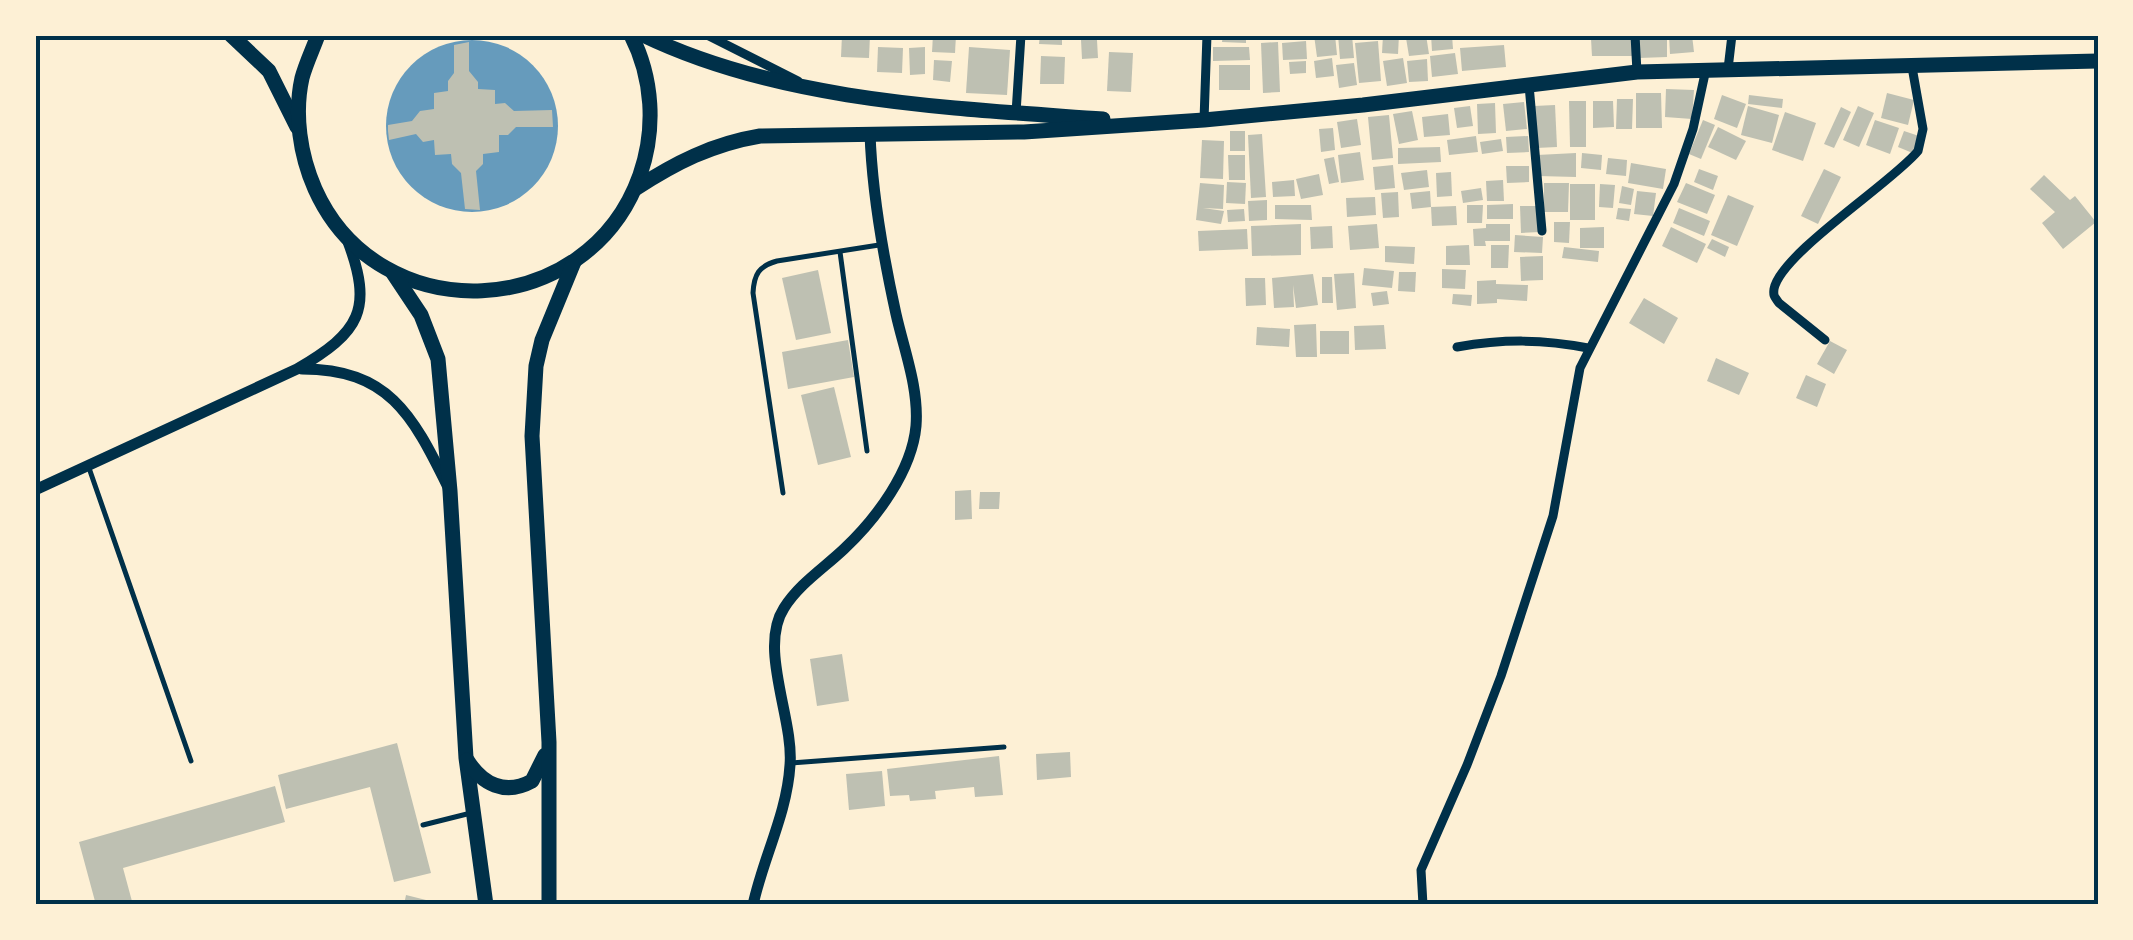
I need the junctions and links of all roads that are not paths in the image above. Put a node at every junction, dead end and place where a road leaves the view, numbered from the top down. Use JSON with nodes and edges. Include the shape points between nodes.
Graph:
{"nodes":[{"id":1,"x":231,"y":35,"type":"edge"},
{"id":2,"x":318,"y":35,"type":"edge"},
{"id":3,"x":631,"y":35,"type":"edge"},
{"id":4,"x":644,"y":35,"type":"edge"},
{"id":5,"x":707,"y":35,"type":"edge"},
{"id":6,"x":1021,"y":35,"type":"edge"},
{"id":7,"x":1207,"y":35,"type":"edge"},
{"id":8,"x":1635,"y":35,"type":"edge"},
{"id":9,"x":1732,"y":35,"type":"edge"},
{"id":10,"x":2098,"y":61,"type":"edge"},
{"id":11,"x":1912,"y":67,"type":"junction"},
{"id":12,"x":1706,"y":69,"type":"junction"},
{"id":13,"x":1728,"y":69,"type":"junction"},
{"id":14,"x":1637,"y":72,"type":"junction"},
{"id":15,"x":1529,"y":82,"type":"junction"},
{"id":16,"x":810,"y":86,"type":"junction"},
{"id":17,"x":956,"y":109,"type":"junction"},
{"id":18,"x":1016,"y":113,"type":"junction"},
{"id":19,"x":1204,"y":120,"type":"junction"},
{"id":20,"x":1146,"y":122,"type":"junction"},
{"id":21,"x":299,"y":130,"type":"junction"},
{"id":22,"x":870,"y":133,"type":"junction"},
{"id":23,"x":953,"y":135,"type":"junction"},
{"id":24,"x":634,"y":190,"type":"junction"},
{"id":25,"x":1542,"y":231,"type":"dead end"},
{"id":26,"x":346,"y":238,"type":"junction"},
{"id":27,"x":882,"y":244,"type":"junction"},
{"id":28,"x":840,"y":252,"type":"junction"},
{"id":29,"x":574,"y":262,"type":"junction"},
{"id":30,"x":394,"y":273,"type":"junction"},
{"id":31,"x":1824,"y":340,"type":"dead end"},
{"id":32,"x":1457,"y":347,"type":"dead end"},
{"id":33,"x":1588,"y":348,"type":"junction"},
{"id":34,"x":297,"y":369,"type":"junction"},
{"id":35,"x":867,"y":451,"type":"dead end"},
{"id":36,"x":88,"y":465,"type":"junction"},
{"id":37,"x":35,"y":490,"type":"edge"},
{"id":38,"x":450,"y":491,"type":"junction"},
{"id":39,"x":783,"y":493,"type":"dead end"},
{"id":40,"x":549,"y":742,"type":"junction"},
{"id":41,"x":1004,"y":747,"type":"dead end"},
{"id":42,"x":466,"y":758,"type":"junction"},
{"id":43,"x":191,"y":761,"type":"dead end"},
{"id":44,"x":791,"y":763,"type":"junction"},
{"id":45,"x":471,"y":813,"type":"junction"},
{"id":46,"x":422,"y":826,"type":"dead end"},
{"id":47,"x":486,"y":905,"type":"edge"},
{"id":48,"x":549,"y":905,"type":"edge"},
{"id":49,"x":753,"y":905,"type":"edge"},
{"id":50,"x":1423,"y":905,"type":"edge"}],
"edges":[{"from":1,"to":21,"type":"highway","via":[[268,71]]},
{"from":2,"to":21,"type":"highway","via":[[302,78]]},
{"from":3,"to":24,"type":"highway","via":[[650,99],[645,160]]},
{"from":4,"to":16,"type":"highway","via":[[751,76]]},
{"from":5,"to":16,"type":"street"},
{"from":6,"to":18,"type":"street"},
{"from":7,"to":19,"type":"street"},
{"from":8,"to":14,"type":"street"},
{"from":9,"to":13,"type":"street"},
{"from":10,"to":11,"type":"highway"},
{"from":11,"to":13,"type":"highway"},
{"from":11,"to":31,"type":"street","via":[[1923,129],[1918,151],[1776,284],[1779,304]]},
{"from":12,"to":13,"type":"highway"},
{"from":12,"to":14,"type":"highway"},
{"from":12,"to":33,"type":"street","via":[[1674,184]]},
{"from":14,"to":15,"type":"highway"},
{"from":15,"to":19,"type":"highway"},
{"from":15,"to":25,"type":"street"},
{"from":16,"to":17,"type":"highway"},
{"from":17,"to":18,"type":"highway"},
{"from":17,"to":23,"type":"highway"},
{"from":18,"to":20,"type":"highway"},
{"from":19,"to":20,"type":"highway"},
{"from":20,"to":23,"type":"highway"},
{"from":21,"to":26,"type":"highway","via":[[306,170]]},
{"from":22,"to":23,"type":"highway"},
{"from":22,"to":24,"type":"highway","via":[[721,143]]},
{"from":22,"to":27,"type":"street"},
{"from":24,"to":29,"type":"highway","via":[[609,230]]},
{"from":26,"to":30,"type":"highway"},
{"from":26,"to":34,"type":"street","via":[[361,283],[356,322],[334,346]]},
{"from":27,"to":28,"type":"lane"},
{"from":27,"to":44,"type":"street","via":[[916,427],[894,485],[872,518],[796,592],[779,618],[776,655]]},
{"from":28,"to":35,"type":"lane"},
{"from":28,"to":39,"type":"lane","via":[[769,263],[755,275]]},
{"from":29,"to":30,"type":"highway","via":[[532,283],[485,292],[438,289]]},
{"from":29,"to":40,"type":"highway","via":[[542,340],[534,395]]},
{"from":30,"to":38,"type":"highway","via":[[421,315],[438,360]]},
{"from":32,"to":33,"type":"street","via":[[1516,340]]},
{"from":33,"to":50,"type":"street","via":[[1572,396],[1553,516],[1501,676],[1421,870]]},
{"from":34,"to":36,"type":"street"},
{"from":34,"to":38,"type":"street","via":[[351,374],[384,392],[414,425]]},
{"from":36,"to":37,"type":"street"},
{"from":36,"to":43,"type":"lane"},
{"from":38,"to":42,"type":"highway"},
{"from":40,"to":42,"type":"highway","via":[[537,775],[520,786],[484,782]]},
{"from":40,"to":48,"type":"highway"},
{"from":41,"to":44,"type":"lane"},
{"from":42,"to":45,"type":"highway"},
{"from":44,"to":49,"type":"street"},
{"from":45,"to":46,"type":"lane"},
{"from":45,"to":47,"type":"highway"}]}
